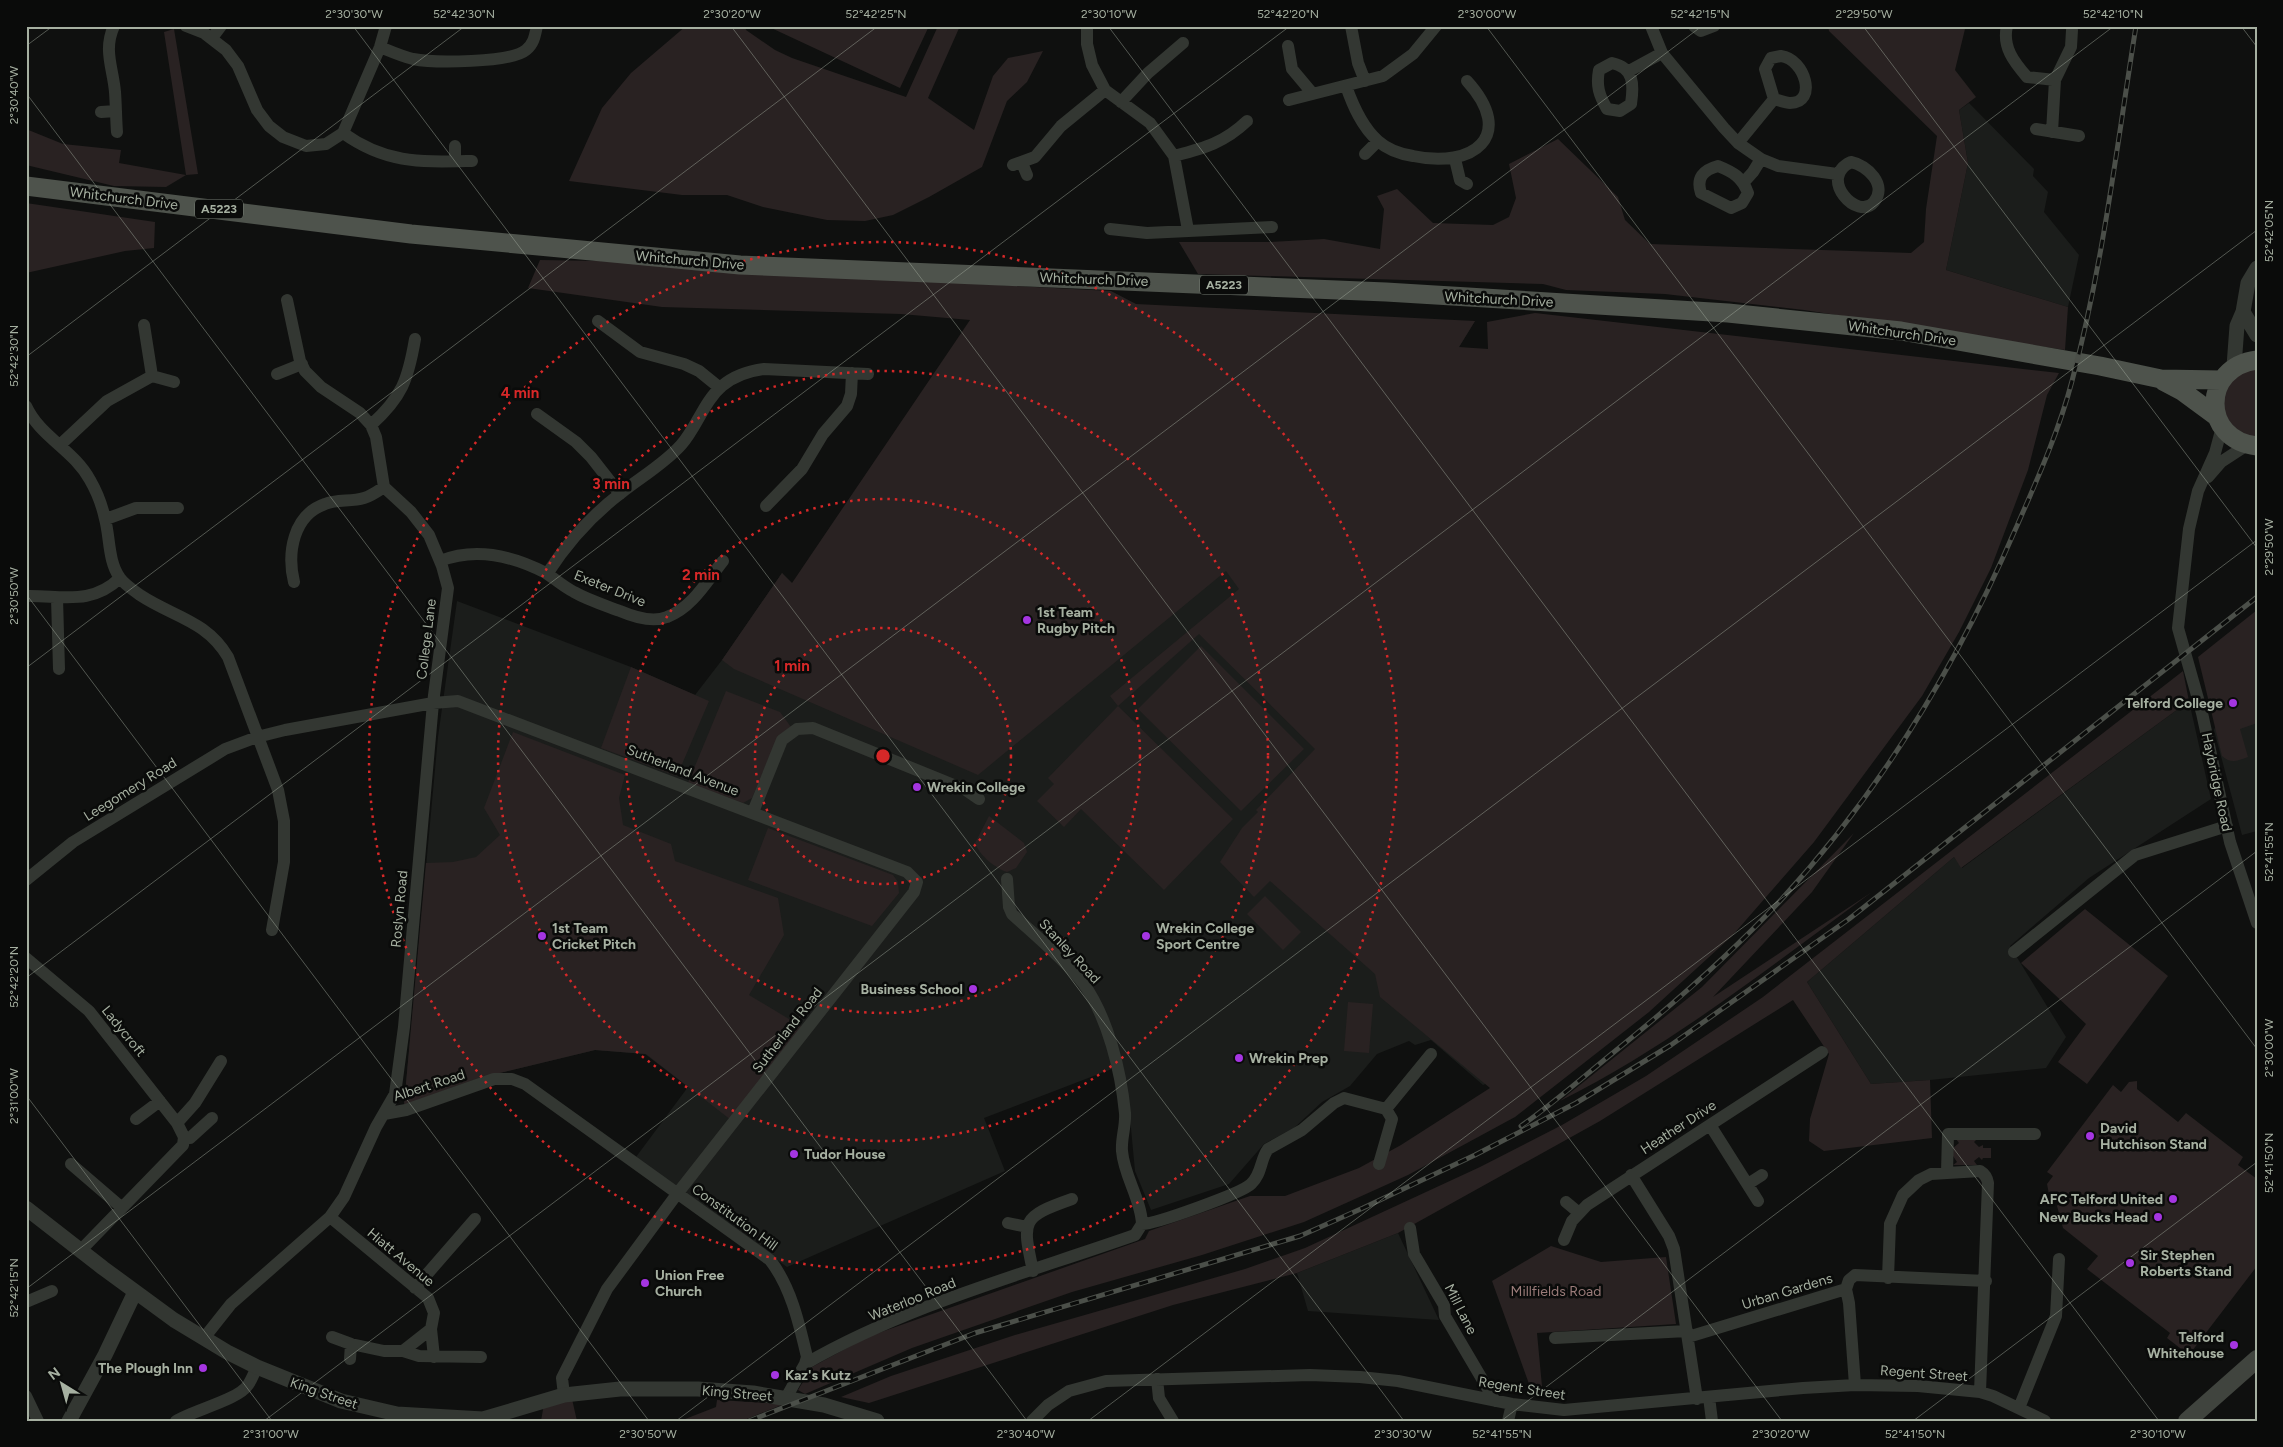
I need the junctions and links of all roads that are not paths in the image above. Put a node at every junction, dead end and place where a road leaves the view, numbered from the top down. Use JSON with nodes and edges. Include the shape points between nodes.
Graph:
{"nodes":[{"id":1,"x":114,"y":26,"type":"edge"},
{"id":2,"x":186,"y":26,"type":"edge"},
{"id":3,"x":221,"y":26,"type":"edge"},
{"id":4,"x":386,"y":26,"type":"edge"},
{"id":5,"x":537,"y":26,"type":"edge"},
{"id":6,"x":1087,"y":26,"type":"edge"},
{"id":7,"x":1351,"y":26,"type":"edge"},
{"id":8,"x":1436,"y":26,"type":"edge"},
{"id":9,"x":1651,"y":26,"type":"edge"},
{"id":10,"x":1694,"y":26,"type":"edge"},
{"id":11,"x":1714,"y":26,"type":"edge"},
{"id":12,"x":2007,"y":26,"type":"edge"},
{"id":13,"x":2072,"y":30,"type":"dead end"},
{"id":14,"x":212,"y":38,"type":"junction"},
{"id":15,"x":1183,"y":43,"type":"dead end"},
{"id":16,"x":1288,"y":46,"type":"dead end"},
{"id":17,"x":380,"y":47,"type":"junction"},
{"id":18,"x":1662,"y":52,"type":"junction"},
{"id":19,"x":1629,"y":71,"type":"dead end"},
{"id":20,"x":2055,"y":80,"type":"junction"},
{"id":21,"x":1365,"y":81,"type":"junction"},
{"id":22,"x":1468,"y":81,"type":"dead end"},
{"id":23,"x":1346,"y":86,"type":"junction"},
{"id":24,"x":1106,"y":90,"type":"junction"},
{"id":25,"x":1312,"y":94,"type":"junction"},
{"id":26,"x":1774,"y":99,"type":"dead end"},
{"id":27,"x":1289,"y":100,"type":"dead end"},
{"id":28,"x":1121,"y":102,"type":"junction"},
{"id":29,"x":116,"y":111,"type":"junction"},
{"id":30,"x":101,"y":112,"type":"dead end"},
{"id":31,"x":1247,"y":120,"type":"dead end"},
{"id":32,"x":2036,"y":129,"type":"dead end"},
{"id":33,"x":117,"y":132,"type":"dead end"},
{"id":34,"x":2052,"y":132,"type":"junction"},
{"id":35,"x":343,"y":133,"type":"junction"},
{"id":36,"x":2079,"y":136,"type":"dead end"},
{"id":37,"x":1378,"y":142,"type":"junction"},
{"id":38,"x":1738,"y":142,"type":"junction"},
{"id":39,"x":455,"y":146,"type":"dead end"},
{"id":40,"x":1365,"y":154,"type":"dead end"},
{"id":41,"x":1174,"y":156,"type":"junction"},
{"id":42,"x":1455,"y":159,"type":"junction"},
{"id":43,"x":1761,"y":159,"type":"junction"},
{"id":44,"x":455,"y":161,"type":"junction"},
{"id":45,"x":472,"y":161,"type":"dead end"},
{"id":46,"x":1837,"y":174,"type":"dead end"},
{"id":47,"x":1027,"y":175,"type":"dead end"},
{"id":48,"x":1744,"y":182,"type":"dead end"},
{"id":49,"x":1467,"y":184,"type":"dead end"},
{"id":50,"x":26,"y":186,"type":"edge"},
{"id":51,"x":1272,"y":227,"type":"dead end"},
{"id":52,"x":1110,"y":229,"type":"dead end"},
{"id":53,"x":1188,"y":230,"type":"junction"},
{"id":54,"x":2257,"y":268,"type":"edge"},
{"id":55,"x":287,"y":300,"type":"dead end"},
{"id":56,"x":2243,"y":312,"type":"junction"},
{"id":57,"x":598,"y":321,"type":"dead end"},
{"id":58,"x":144,"y":325,"type":"dead end"},
{"id":59,"x":2257,"y":335,"type":"edge"},
{"id":60,"x":415,"y":339,"type":"dead end"},
{"id":61,"x":2257,"y":360,"type":"edge"},
{"id":62,"x":302,"y":364,"type":"junction"},
{"id":63,"x":852,"y":373,"type":"junction"},
{"id":64,"x":2227,"y":373,"type":"junction"},
{"id":65,"x":277,"y":374,"type":"dead end"},
{"id":66,"x":868,"y":374,"type":"dead end"},
{"id":67,"x":152,"y":376,"type":"junction"},
{"id":68,"x":2161,"y":379,"type":"junction"},
{"id":69,"x":174,"y":382,"type":"dead end"},
{"id":70,"x":720,"y":388,"type":"junction"},
{"id":71,"x":27,"y":411,"type":"edge"},
{"id":72,"x":537,"y":414,"type":"dead end"},
{"id":73,"x":2219,"y":422,"type":"junction"},
{"id":74,"x":371,"y":425,"type":"junction"},
{"id":75,"x":60,"y":445,"type":"junction"},
{"id":76,"x":2252,"y":446,"type":"edge"},
{"id":77,"x":384,"y":487,"type":"junction"},
{"id":78,"x":2198,"y":491,"type":"junction"},
{"id":79,"x":620,"y":494,"type":"junction"},
{"id":80,"x":766,"y":506,"type":"dead end"},
{"id":81,"x":178,"y":508,"type":"dead end"},
{"id":82,"x":106,"y":519,"type":"junction"},
{"id":83,"x":440,"y":561,"type":"junction"},
{"id":84,"x":723,"y":561,"type":"dead end"},
{"id":85,"x":547,"y":574,"type":"junction"},
{"id":86,"x":120,"y":578,"type":"junction"},
{"id":87,"x":294,"y":582,"type":"dead end"},
{"id":88,"x":26,"y":596,"type":"edge"},
{"id":89,"x":57,"y":598,"type":"junction"},
{"id":90,"x":59,"y":670,"type":"dead end"},
{"id":91,"x":433,"y":703,"type":"junction"},
{"id":92,"x":257,"y":737,"type":"junction"},
{"id":93,"x":979,"y":799,"type":"dead end"},
{"id":94,"x":754,"y":812,"type":"junction"},
{"id":95,"x":2228,"y":827,"type":"junction"},
{"id":96,"x":1007,"y":879,"type":"dead end"},
{"id":97,"x":26,"y":880,"type":"edge"},
{"id":98,"x":917,"y":882,"type":"joint"},
{"id":99,"x":2257,"y":923,"type":"edge"},
{"id":100,"x":272,"y":930,"type":"dead end"},
{"id":101,"x":2014,"y":952,"type":"dead end"},
{"id":102,"x":26,"y":958,"type":"edge"},
{"id":103,"x":1822,"y":1052,"type":"dead end"},
{"id":104,"x":1431,"y":1054,"type":"dead end"},
{"id":105,"x":221,"y":1061,"type":"dead end"},
{"id":106,"x":160,"y":1102,"type":"junction"},
{"id":107,"x":1386,"y":1109,"type":"junction"},
{"id":108,"x":140,"y":1112,"type":"dead end"},
{"id":109,"x":384,"y":1114,"type":"junction"},
{"id":110,"x":212,"y":1118,"type":"dead end"},
{"id":111,"x":177,"y":1123,"type":"junction"},
{"id":112,"x":1710,"y":1125,"type":"junction"},
{"id":113,"x":2035,"y":1134,"type":"dead end"},
{"id":114,"x":184,"y":1137,"type":"junction"},
{"id":115,"x":71,"y":1164,"type":"dead end"},
{"id":116,"x":1379,"y":1164,"type":"dead end"},
{"id":117,"x":1947,"y":1172,"type":"junction"},
{"id":118,"x":1631,"y":1175,"type":"junction"},
{"id":119,"x":1762,"y":1175,"type":"dead end"},
{"id":120,"x":1748,"y":1184,"type":"junction"},
{"id":121,"x":677,"y":1194,"type":"junction"},
{"id":122,"x":1072,"y":1200,"type":"dead end"},
{"id":123,"x":1758,"y":1201,"type":"dead end"},
{"id":124,"x":1566,"y":1202,"type":"dead end"},
{"id":125,"x":121,"y":1207,"type":"junction"},
{"id":126,"x":26,"y":1208,"type":"edge"},
{"id":127,"x":1578,"y":1212,"type":"junction"},
{"id":128,"x":330,"y":1217,"type":"junction"},
{"id":129,"x":475,"y":1219,"type":"dead end"},
{"id":130,"x":1008,"y":1223,"type":"dead end"},
{"id":131,"x":1142,"y":1224,"type":"junction"},
{"id":132,"x":1027,"y":1227,"type":"junction"},
{"id":133,"x":1410,"y":1228,"type":"dead end"},
{"id":134,"x":1564,"y":1240,"type":"dead end"},
{"id":135,"x":81,"y":1250,"type":"junction"},
{"id":136,"x":2060,"y":1259,"type":"dead end"},
{"id":137,"x":1033,"y":1271,"type":"junction"},
{"id":138,"x":1888,"y":1278,"type":"junction"},
{"id":139,"x":1986,"y":1281,"type":"junction"},
{"id":140,"x":415,"y":1288,"type":"junction"},
{"id":141,"x":1846,"y":1290,"type":"junction"},
{"id":142,"x":52,"y":1291,"type":"dead end"},
{"id":143,"x":135,"y":1292,"type":"junction"},
{"id":144,"x":28,"y":1296,"type":"edge"},
{"id":145,"x":431,"y":1329,"type":"junction"},
{"id":146,"x":1688,"y":1334,"type":"junction"},
{"id":147,"x":204,"y":1338,"type":"junction"},
{"id":148,"x":335,"y":1338,"type":"dead end"},
{"id":149,"x":1554,"y":1338,"type":"dead end"},
{"id":150,"x":351,"y":1344,"type":"junction"},
{"id":151,"x":403,"y":1351,"type":"junction"},
{"id":152,"x":481,"y":1356,"type":"dead end"},
{"id":153,"x":434,"y":1357,"type":"junction"},
{"id":154,"x":2257,"y":1358,"type":"edge"},
{"id":155,"x":350,"y":1359,"type":"dead end"},
{"id":156,"x":806,"y":1364,"type":"junction"},
{"id":157,"x":257,"y":1367,"type":"junction"},
{"id":158,"x":1157,"y":1379,"type":"junction"},
{"id":159,"x":1855,"y":1385,"type":"junction"},
{"id":160,"x":1980,"y":1392,"type":"junction"},
{"id":161,"x":564,"y":1395,"type":"junction"},
{"id":162,"x":26,"y":1396,"type":"edge"},
{"id":163,"x":786,"y":1398,"type":"junction"},
{"id":164,"x":1703,"y":1398,"type":"junction"},
{"id":165,"x":1495,"y":1400,"type":"junction"},
{"id":166,"x":1512,"y":1404,"type":"junction"},
{"id":167,"x":2019,"y":1408,"type":"junction"},
{"id":168,"x":493,"y":1418,"type":"edge"},
{"id":169,"x":38,"y":1421,"type":"edge"},
{"id":170,"x":69,"y":1421,"type":"edge"},
{"id":171,"x":176,"y":1421,"type":"edge"},
{"id":172,"x":877,"y":1421,"type":"edge"},
{"id":173,"x":1032,"y":1421,"type":"edge"},
{"id":174,"x":1173,"y":1421,"type":"edge"},
{"id":175,"x":1508,"y":1421,"type":"edge"},
{"id":176,"x":1712,"y":1421,"type":"edge"},
{"id":177,"x":2045,"y":1421,"type":"edge"},
{"id":178,"x":2187,"y":1421,"type":"edge"}],
"edges":[{"from":1,"to":29,"type":"street","via":[[108,56]]},
{"from":2,"to":14,"type":"street"},
{"from":3,"to":14,"type":"street"},
{"from":4,"to":17,"type":"street"},
{"from":5,"to":17,"type":"street","via":[[533,43],[514,57],[443,62],[412,59]]},
{"from":6,"to":24,"type":"street","via":[[1086,44],[1092,65]]},
{"from":7,"to":21,"type":"street"},
{"from":8,"to":21,"type":"street","via":[[1423,44],[1398,66],[1383,76]]},
{"from":9,"to":18,"type":"street"},
{"from":10,"to":11,"type":"street","via":[[1701,31]]},
{"from":12,"to":20,"type":"street","via":[[2004,38],[2014,62],[2027,77]]},
{"from":13,"to":20,"type":"street","via":[[2071,47]]},
{"from":14,"to":35,"type":"street","via":[[238,66],[257,110],[283,137],[306,146],[326,144]]},
{"from":15,"to":28,"type":"street"},
{"from":16,"to":25,"type":"street","via":[[1292,69]]},
{"from":17,"to":35,"type":"street"},
{"from":18,"to":19,"type":"street"},
{"from":18,"to":38,"type":"street"},
{"from":20,"to":34,"type":"street"},
{"from":21,"to":23,"type":"street"},
{"from":22,"to":42,"type":"street","via":[[1482,99],[1490,126],[1484,142],[1467,156]]},
{"from":23,"to":25,"type":"street"},
{"from":23,"to":37,"type":"street","via":[[1363,123]]},
{"from":24,"to":28,"type":"street"},
{"from":24,"to":47,"type":"street","via":[[1061,126],[1034,156],[1018,164]]},
{"from":25,"to":27,"type":"street"},
{"from":26,"to":38,"type":"street"},
{"from":28,"to":41,"type":"street","via":[[1150,123]]},
{"from":29,"to":30,"type":"street"},
{"from":29,"to":33,"type":"street"},
{"from":31,"to":41,"type":"street","via":[[1234,134],[1216,144]]},
{"from":32,"to":34,"type":"street"},
{"from":34,"to":36,"type":"street"},
{"from":35,"to":44,"type":"street","via":[[381,154],[424,163]]},
{"from":37,"to":40,"type":"street"},
{"from":37,"to":42,"type":"street","via":[[1402,154]]},
{"from":38,"to":43,"type":"street"},
{"from":39,"to":44,"type":"street"},
{"from":41,"to":53,"type":"street"},
{"from":42,"to":49,"type":"street","via":[[1460,180]]},
{"from":43,"to":46,"type":"street","via":[[1778,166]]},
{"from":43,"to":48,"type":"street"},
{"from":44,"to":45,"type":"street"},
{"from":50,"to":68,"type":"main road","name":"Whitchurch Drive","number":"A5223","via":[[411,234],[740,265],[1386,292],[1728,313],[1901,331]]},
{"from":51,"to":53,"type":"street"},
{"from":52,"to":53,"type":"street","via":[[1147,233]]},
{"from":54,"to":56,"type":"street","via":[[2248,283]]},
{"from":55,"to":62,"type":"street"},
{"from":56,"to":59,"type":"street"},
{"from":56,"to":64,"type":"street"},
{"from":57,"to":70,"type":"street","via":[[640,352],[684,364]]},
{"from":58,"to":67,"type":"street"},
{"from":60,"to":74,"type":"street","via":[[410,370],[400,392],[390,408]]},
{"from":61,"to":64,"type":"main road","name":"Whitchurch Drive"},
{"from":62,"to":65,"type":"street"},
{"from":62,"to":74,"type":"street","via":[[311,379],[351,406]]},
{"from":63,"to":66,"type":"street"},
{"from":63,"to":70,"type":"street","via":[[764,369],[747,371]]},
{"from":63,"to":80,"type":"street","via":[[847,406],[823,434],[802,469]]},
{"from":64,"to":68,"type":"main road","name":"Whitchurch Drive","number":"A5223"},
{"from":64,"to":73,"type":"main road","via":[[2215,397]]},
{"from":67,"to":69,"type":"street"},
{"from":67,"to":75,"type":"street","via":[[107,401]]},
{"from":68,"to":73,"type":"main road","name":"Whitchurch Drive","number":"A5223","via":[[2182,391]]},
{"from":70,"to":79,"type":"street","via":[[681,446]]},
{"from":71,"to":75,"type":"street"},
{"from":72,"to":79,"type":"street","via":[[576,442]]},
{"from":73,"to":76,"type":"main road","name":"Whitchurch Drive","via":[[2233,439]]},
{"from":73,"to":78,"type":"street","via":[[2215,453]]},
{"from":74,"to":77,"type":"street"},
{"from":75,"to":82,"type":"street","via":[[89,478]]},
{"from":76,"to":78,"type":"street","via":[[2221,462]]},
{"from":77,"to":83,"type":"street","name":"College Lane","via":[[420,522]]},
{"from":77,"to":87,"type":"street","via":[[364,498],[327,503],[307,515],[296,529],[292,547]]},
{"from":78,"to":95,"type":"street","name":"Haybridge Road","via":[[2185,552],[2178,628]]},
{"from":79,"to":85,"type":"street","via":[[572,539]]},
{"from":81,"to":82,"type":"street","via":[[136,508]]},
{"from":82,"to":86,"type":"street","via":[[114,564]]},
{"from":83,"to":85,"type":"street","name":"Exeter Drive","via":[[456,554],[488,554],[522,562]]},
{"from":83,"to":91,"type":"street","name":"College Lane","via":[[448,588]]},
{"from":84,"to":85,"type":"street","name":"Exeter Drive","via":[[682,609],[666,618],[633,617],[572,592]]},
{"from":86,"to":89,"type":"street","via":[[88,597]]},
{"from":86,"to":92,"type":"street","via":[[144,597],[191,620],[217,640],[228,657]]},
{"from":88,"to":89,"type":"street"},
{"from":89,"to":90,"type":"street"},
{"from":91,"to":92,"type":"street","name":"Leegomery Road"},
{"from":91,"to":94,"type":"street","name":"Sutherland Avenue","via":[[458,701]]},
{"from":91,"to":109,"type":"street","name":"Roslyn Road","via":[[400,1066],[395,1094]]},
{"from":92,"to":97,"type":"street","name":"Leegomery Road","via":[[225,750],[147,795],[73,842]]},
{"from":92,"to":100,"type":"street","via":[[278,790],[284,821],[284,862]]},
{"from":93,"to":94,"type":"street","via":[[966,790],[813,728],[797,729],[782,740]]},
{"from":94,"to":98,"type":"street","name":"Sutherland Avenue","via":[[899,868]]},
{"from":95,"to":99,"type":"street","name":"Haybridge Road"},
{"from":95,"to":101,"type":"street","via":[[2135,855]]},
{"from":96,"to":131,"type":"street","name":"Stanley Road","via":[[1012,914],[1082,982],[1096,1004],[1114,1058],[1123,1099],[1126,1123],[1122,1151]]},
{"from":98,"to":121,"type":"street","name":"Sutherland Road","via":[[914,892]]},
{"from":102,"to":106,"type":"street","name":"Ladycroft","via":[[89,1010]]},
{"from":103,"to":112,"type":"street","name":"Heather Drive"},
{"from":104,"to":107,"type":"street"},
{"from":105,"to":111,"type":"street","via":[[195,1103]]},
{"from":106,"to":108,"type":"street"},
{"from":106,"to":111,"type":"street","name":"Ladycroft"},
{"from":107,"to":116,"type":"street","via":[[1392,1119]]},
{"from":107,"to":131,"type":"street","via":[[1344,1098],[1302,1130],[1268,1149],[1259,1174],[1245,1189]]},
{"from":109,"to":121,"type":"street","name":"Albert Road","via":[[406,1110],[494,1079],[512,1079],[525,1084]]},
{"from":109,"to":128,"type":"street","name":"Albert Road","via":[[344,1198]]},
{"from":110,"to":114,"type":"street","via":[[190,1138]]},
{"from":111,"to":114,"type":"street","name":"Ladycroft"},
{"from":112,"to":118,"type":"street","name":"Heather Drive"},
{"from":112,"to":120,"type":"street"},
{"from":113,"to":117,"type":"street","via":[[1948,1134]]},
{"from":114,"to":125,"type":"street","via":[[183,1145]]},
{"from":115,"to":125,"type":"street"},
{"from":117,"to":138,"type":"street","via":[[1919,1180],[1898,1204],[1890,1224]]},
{"from":117,"to":139,"type":"street","via":[[1980,1171],[1987,1178]]},
{"from":118,"to":127,"type":"street","name":"Heather Drive"},
{"from":118,"to":146,"type":"street","via":[[1674,1249]]},
{"from":119,"to":120,"type":"street"},
{"from":120,"to":123,"type":"street"},
{"from":121,"to":156,"type":"street","name":"Constitution Hill","via":[[770,1260],[788,1290]]},
{"from":121,"to":161,"type":"street","name":"Constitution Hill","via":[[607,1289],[562,1378]]},
{"from":122,"to":132,"type":"street","via":[[1036,1213]]},
{"from":124,"to":127,"type":"street"},
{"from":125,"to":135,"type":"street"},
{"from":126,"to":135,"type":"street","name":"King Street"},
{"from":127,"to":134,"type":"street","name":"Heather Drive"},
{"from":128,"to":140,"type":"street","name":"Hiatt Avenue"},
{"from":128,"to":147,"type":"street","name":"Albert Road","via":[[231,1304]]},
{"from":129,"to":140,"type":"street"},
{"from":130,"to":132,"type":"street"},
{"from":131,"to":137,"type":"street","name":"Waterloo Road","via":[[1135,1235]]},
{"from":132,"to":137,"type":"street"},
{"from":133,"to":165,"type":"street","name":"Mill Lane","via":[[1414,1254],[1444,1305],[1445,1316]]},
{"from":135,"to":143,"type":"street","name":"King Street"},
{"from":136,"to":167,"type":"street","via":[[2056,1316]]},
{"from":137,"to":156,"type":"street","name":"Waterloo Road","via":[[971,1291],[864,1334]]},
{"from":138,"to":139,"type":"street","name":"Urban Gardens"},
{"from":138,"to":141,"type":"street","name":"Urban Gardens","via":[[1855,1275],[1848,1280]]},
{"from":139,"to":160,"type":"street"},
{"from":140,"to":145,"type":"street","name":"Hiatt Avenue","via":[[431,1304],[434,1313]]},
{"from":141,"to":146,"type":"street","name":"Urban Gardens"},
{"from":141,"to":159,"type":"street"},
{"from":142,"to":144,"type":"street"},
{"from":143,"to":147,"type":"street","name":"King Street"},
{"from":143,"to":170,"type":"street"},
{"from":145,"to":151,"type":"street"},
{"from":145,"to":153,"type":"street","name":"Hiatt Avenue"},
{"from":146,"to":149,"type":"street","name":"Urban Gardens"},
{"from":146,"to":164,"type":"street"},
{"from":147,"to":157,"type":"street","name":"King Street"},
{"from":148,"to":150,"type":"street"},
{"from":150,"to":151,"type":"street","via":[[384,1351]]},
{"from":150,"to":155,"type":"street"},
{"from":151,"to":153,"type":"street"},
{"from":152,"to":153,"type":"street"},
{"from":154,"to":178,"type":"main road"},
{"from":156,"to":163,"type":"street"},
{"from":157,"to":168,"type":"street","name":"King Street","via":[[341,1401],[397,1414]]},
{"from":157,"to":171,"type":"street","via":[[248,1386],[237,1396],[191,1412]]},
{"from":158,"to":165,"type":"street","name":"Regent Street","via":[[1360,1377],[1440,1388]]},
{"from":158,"to":173,"type":"street","name":"Regent Street","via":[[1106,1381],[1069,1391]]},
{"from":158,"to":174,"type":"street","via":[[1159,1398]]},
{"from":159,"to":160,"type":"street","name":"Regent Street","via":[[1918,1386]]},
{"from":159,"to":164,"type":"street","name":"Regent Street"},
{"from":160,"to":167,"type":"street","name":"Regent Street"},
{"from":161,"to":163,"type":"street","name":"King Street","via":[[620,1389],[698,1390]]},
{"from":161,"to":168,"type":"street","name":"King Street"},
{"from":162,"to":169,"type":"street"},
{"from":163,"to":172,"type":"street","name":"King Street"},
{"from":164,"to":166,"type":"street","name":"Regent Street","via":[[1576,1410]]},
{"from":164,"to":176,"type":"street"},
{"from":165,"to":166,"type":"street","name":"Regent Street"},
{"from":166,"to":175,"type":"street"},
{"from":167,"to":177,"type":"street","name":"Regent Street"}]}
